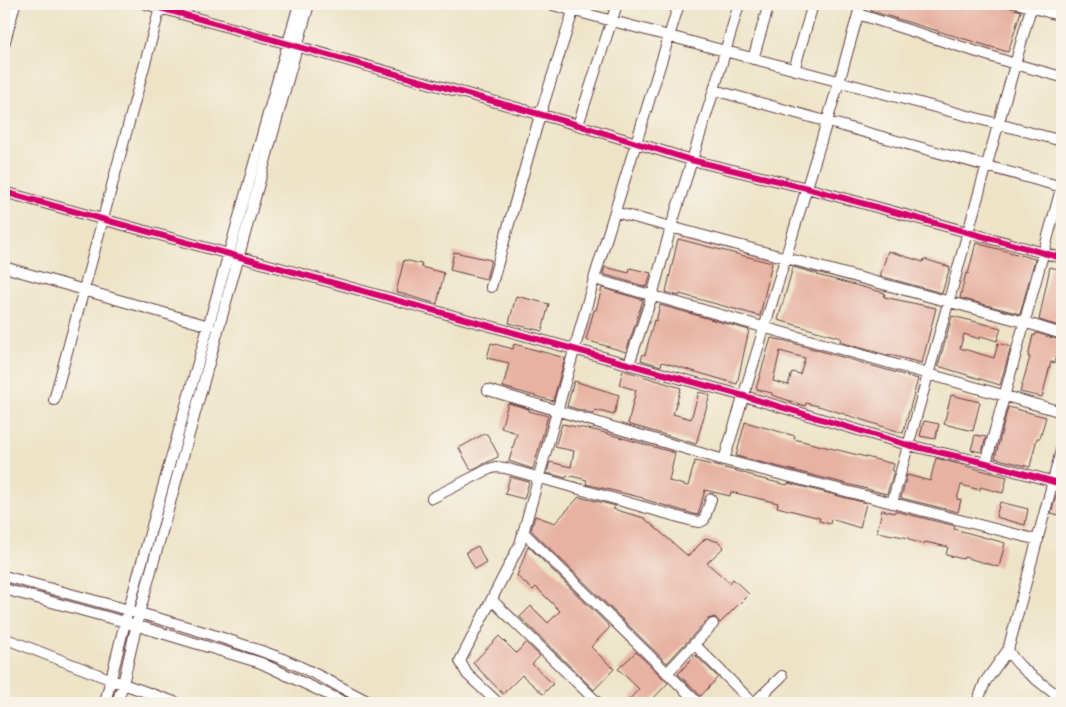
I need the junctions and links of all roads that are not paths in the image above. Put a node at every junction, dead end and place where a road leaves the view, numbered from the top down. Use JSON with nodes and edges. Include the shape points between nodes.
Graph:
{"nodes":[{"id":1,"x":15,"y":4,"type":"edge"},
{"id":2,"x":146,"y":4,"type":"edge"},
{"id":3,"x":299,"y":4,"type":"edge"},
{"id":4,"x":309,"y":4,"type":"edge"},
{"id":5,"x":549,"y":4,"type":"edge"},
{"id":6,"x":617,"y":4,"type":"edge"},
{"id":7,"x":679,"y":4,"type":"edge"},
{"id":8,"x":739,"y":4,"type":"edge"},
{"id":9,"x":769,"y":4,"type":"edge"},
{"id":10,"x":813,"y":4,"type":"edge"},
{"id":11,"x":1020,"y":4,"type":"edge"},
{"id":12,"x":1031,"y":5,"type":"edge"},
{"id":13,"x":161,"y":6,"type":"edge"},
{"id":14,"x":574,"y":7,"type":"edge"},
{"id":15,"x":859,"y":9,"type":"edge"},
{"id":16,"x":1062,"y":16,"type":"edge"},
{"id":17,"x":611,"y":21,"type":"junction"},
{"id":18,"x":669,"y":36,"type":"junction"},
{"id":19,"x":4,"y":45,"type":"edge"},
{"id":20,"x":292,"y":45,"type":"junction"},
{"id":21,"x":725,"y":51,"type":"junction"},
{"id":22,"x":753,"y":59,"type":"junction"},
{"id":23,"x":1015,"y":64,"type":"junction"},
{"id":24,"x":794,"y":70,"type":"junction"},
{"id":25,"x":1062,"y":77,"type":"edge"},
{"id":26,"x":839,"y":82,"type":"junction"},
{"id":27,"x":714,"y":90,"type":"junction"},
{"id":28,"x":540,"y":115,"type":"junction"},
{"id":29,"x":827,"y":122,"type":"junction"},
{"id":30,"x":998,"y":124,"type":"junction"},
{"id":31,"x":578,"y":125,"type":"junction"},
{"id":32,"x":1062,"y":141,"type":"edge"},
{"id":33,"x":636,"y":143,"type":"junction"},
{"id":34,"x":692,"y":160,"type":"junction"},
{"id":35,"x":986,"y":166,"type":"junction"},
{"id":36,"x":1062,"y":186,"type":"edge"},
{"id":37,"x":807,"y":188,"type":"junction"},
{"id":38,"x":4,"y":192,"type":"edge"},
{"id":39,"x":615,"y":212,"type":"junction"},
{"id":40,"x":102,"y":219,"type":"junction"},
{"id":41,"x":671,"y":227,"type":"junction"},
{"id":42,"x":968,"y":233,"type":"junction"},
{"id":43,"x":1044,"y":252,"type":"junction"},
{"id":44,"x":234,"y":255,"type":"junction"},
{"id":45,"x":786,"y":258,"type":"junction"},
{"id":46,"x":1062,"y":258,"type":"edge"},
{"id":47,"x":4,"y":267,"type":"edge"},
{"id":48,"x":594,"y":279,"type":"junction"},
{"id":49,"x":491,"y":287,"type":"dead end"},
{"id":50,"x":84,"y":290,"type":"junction"},
{"id":51,"x":652,"y":296,"type":"junction"},
{"id":52,"x":948,"y":302,"type":"junction"},
{"id":53,"x":1024,"y":322,"type":"junction"},
{"id":54,"x":209,"y":326,"type":"junction"},
{"id":55,"x":764,"y":328,"type":"junction"},
{"id":56,"x":1062,"y":334,"type":"edge"},
{"id":57,"x":574,"y":349,"type":"junction"},
{"id":58,"x":629,"y":364,"type":"junction"},
{"id":59,"x":928,"y":374,"type":"junction"},
{"id":60,"x":488,"y":390,"type":"dead end"},
{"id":61,"x":744,"y":396,"type":"junction"},
{"id":62,"x":1004,"y":396,"type":"junction"},
{"id":63,"x":54,"y":400,"type":"dead end"},
{"id":64,"x":557,"y":412,"type":"junction"},
{"id":65,"x":1062,"y":412,"type":"edge"},
{"id":66,"x":908,"y":445,"type":"junction"},
{"id":67,"x":1062,"y":448,"type":"edge"},
{"id":68,"x":724,"y":460,"type":"junction"},
{"id":69,"x":986,"y":463,"type":"junction"},
{"id":70,"x":539,"y":476,"type":"junction"},
{"id":71,"x":1058,"y":483,"type":"edge"},
{"id":72,"x":432,"y":498,"type":"dead end"},
{"id":73,"x":711,"y":499,"type":"dead end"},
{"id":74,"x":892,"y":503,"type":"junction"},
{"id":75,"x":523,"y":532,"type":"junction"},
{"id":76,"x":1038,"y":540,"type":"junction"},
{"id":77,"x":4,"y":576,"type":"edge"},
{"id":78,"x":4,"y":589,"type":"edge"},
{"id":79,"x":492,"y":600,"type":"junction"},
{"id":80,"x":134,"y":612,"type":"junction"},
{"id":81,"x":126,"y":622,"type":"junction"},
{"id":82,"x":713,"y":624,"type":"dead end"},
{"id":83,"x":136,"y":625,"type":"junction"},
{"id":84,"x":5,"y":641,"type":"edge"},
{"id":85,"x":694,"y":644,"type":"junction"},
{"id":86,"x":1008,"y":650,"type":"junction"},
{"id":87,"x":667,"y":673,"type":"junction"},
{"id":88,"x":782,"y":676,"type":"dead end"},
{"id":89,"x":112,"y":680,"type":"junction"},
{"id":90,"x":123,"y":684,"type":"junction"},
{"id":91,"x":1062,"y":700,"type":"edge"},
{"id":92,"x":105,"y":703,"type":"edge"},
{"id":93,"x":117,"y":703,"type":"edge"},
{"id":94,"x":177,"y":703,"type":"edge"},
{"id":95,"x":346,"y":703,"type":"edge"},
{"id":96,"x":371,"y":703,"type":"edge"},
{"id":97,"x":498,"y":703,"type":"edge"},
{"id":98,"x":598,"y":703,"type":"edge"},
{"id":99,"x":698,"y":703,"type":"edge"},
{"id":100,"x":754,"y":703,"type":"edge"},
{"id":101,"x":977,"y":703,"type":"edge"}],
"edges":[{"from":1,"to":19,"type":"street"},
{"from":2,"to":13,"type":"street"},
{"from":3,"to":20,"type":"street"},
{"from":4,"to":20,"type":"street"},
{"from":5,"to":14,"type":"street"},
{"from":6,"to":17,"type":"street"},
{"from":7,"to":18,"type":"street"},
{"from":8,"to":21,"type":"street"},
{"from":9,"to":22,"type":"street"},
{"from":10,"to":24,"type":"street"},
{"from":11,"to":12,"type":"street"},
{"from":12,"to":16,"type":"street"},
{"from":12,"to":23,"type":"street"},
{"from":13,"to":20,"type":"street"},
{"from":13,"to":40,"type":"street"},
{"from":14,"to":17,"type":"street"},
{"from":14,"to":28,"type":"street"},
{"from":15,"to":23,"type":"street"},
{"from":15,"to":26,"type":"street"},
{"from":17,"to":18,"type":"street"},
{"from":17,"to":31,"type":"street"},
{"from":18,"to":21,"type":"street"},
{"from":18,"to":33,"type":"street"},
{"from":20,"to":28,"type":"street"},
{"from":20,"to":44,"type":"street"},
{"from":21,"to":22,"type":"street"},
{"from":21,"to":27,"type":"street"},
{"from":22,"to":24,"type":"street"},
{"from":23,"to":25,"type":"street"},
{"from":23,"to":30,"type":"street"},
{"from":24,"to":26,"type":"street"},
{"from":26,"to":29,"type":"street"},
{"from":26,"to":30,"type":"street"},
{"from":27,"to":29,"type":"street"},
{"from":27,"to":34,"type":"street"},
{"from":28,"to":31,"type":"street"},
{"from":28,"to":49,"type":"street"},
{"from":29,"to":35,"type":"street"},
{"from":29,"to":37,"type":"street"},
{"from":30,"to":32,"type":"street"},
{"from":30,"to":35,"type":"street"},
{"from":31,"to":33,"type":"street"},
{"from":33,"to":34,"type":"street"},
{"from":33,"to":39,"type":"street"},
{"from":34,"to":37,"type":"street"},
{"from":34,"to":41,"type":"street"},
{"from":35,"to":36,"type":"street"},
{"from":35,"to":42,"type":"street"},
{"from":36,"to":43,"type":"street"},
{"from":37,"to":42,"type":"street"},
{"from":37,"to":45,"type":"street"},
{"from":38,"to":40,"type":"street"},
{"from":39,"to":41,"type":"street"},
{"from":39,"to":48,"type":"street"},
{"from":40,"to":44,"type":"street"},
{"from":40,"to":50,"type":"street"},
{"from":41,"to":45,"type":"street"},
{"from":41,"to":51,"type":"street"},
{"from":42,"to":43,"type":"street"},
{"from":42,"to":52,"type":"street"},
{"from":43,"to":46,"type":"street"},
{"from":43,"to":53,"type":"street"},
{"from":44,"to":54,"type":"street"},
{"from":44,"to":57,"type":"street"},
{"from":44,"to":80,"type":"street"},
{"from":45,"to":52,"type":"street"},
{"from":45,"to":55,"type":"street"},
{"from":47,"to":50,"type":"street"},
{"from":48,"to":51,"type":"street"},
{"from":48,"to":57,"type":"street"},
{"from":50,"to":54,"type":"street"},
{"from":50,"to":63,"type":"street"},
{"from":51,"to":55,"type":"street"},
{"from":51,"to":58,"type":"street"},
{"from":52,"to":53,"type":"street"},
{"from":52,"to":59,"type":"street"},
{"from":53,"to":56,"type":"street"},
{"from":53,"to":62,"type":"street"},
{"from":54,"to":80,"type":"street"},
{"from":55,"to":59,"type":"street"},
{"from":55,"to":61,"type":"street"},
{"from":57,"to":58,"type":"street"},
{"from":57,"to":64,"type":"street"},
{"from":58,"to":61,"type":"street"},
{"from":59,"to":62,"type":"street"},
{"from":59,"to":66,"type":"street"},
{"from":60,"to":64,"type":"street"},
{"from":61,"to":66,"type":"street"},
{"from":61,"to":68,"type":"street"},
{"from":62,"to":65,"type":"street"},
{"from":62,"to":69,"type":"street"},
{"from":64,"to":68,"type":"street"},
{"from":64,"to":70,"type":"street"},
{"from":66,"to":69,"type":"street"},
{"from":66,"to":74,"type":"street"},
{"from":67,"to":71,"type":"street"},
{"from":68,"to":74,"type":"street"},
{"from":69,"to":71,"type":"street"},
{"from":70,"to":72,"type":"street","via":[[496,467]]},
{"from":70,"to":73,"type":"street","via":[[700,522],[704,520]]},
{"from":70,"to":75,"type":"street"},
{"from":71,"to":76,"type":"street"},
{"from":74,"to":76,"type":"street"},
{"from":75,"to":79,"type":"street"},
{"from":75,"to":87,"type":"street"},
{"from":76,"to":86,"type":"street"},
{"from":77,"to":80,"type":"street"},
{"from":78,"to":81,"type":"street"},
{"from":79,"to":97,"type":"street","via":[[460,661],[467,674]]},
{"from":79,"to":98,"type":"street"},
{"from":80,"to":81,"type":"street"},
{"from":80,"to":83,"type":"street"},
{"from":80,"to":96,"type":"street","via":[[266,652]]},
{"from":81,"to":83,"type":"street"},
{"from":81,"to":89,"type":"street"},
{"from":82,"to":85,"type":"street"},
{"from":83,"to":90,"type":"street"},
{"from":83,"to":95,"type":"street","via":[[262,664]]},
{"from":84,"to":89,"type":"street"},
{"from":85,"to":87,"type":"street"},
{"from":85,"to":100,"type":"street"},
{"from":86,"to":91,"type":"street","via":[[1024,670]]},
{"from":86,"to":101,"type":"street","via":[[986,682]]},
{"from":87,"to":99,"type":"street"},
{"from":88,"to":100,"type":"street"},
{"from":89,"to":90,"type":"street"},
{"from":89,"to":92,"type":"street"},
{"from":90,"to":93,"type":"street"},
{"from":90,"to":94,"type":"street"}]}
